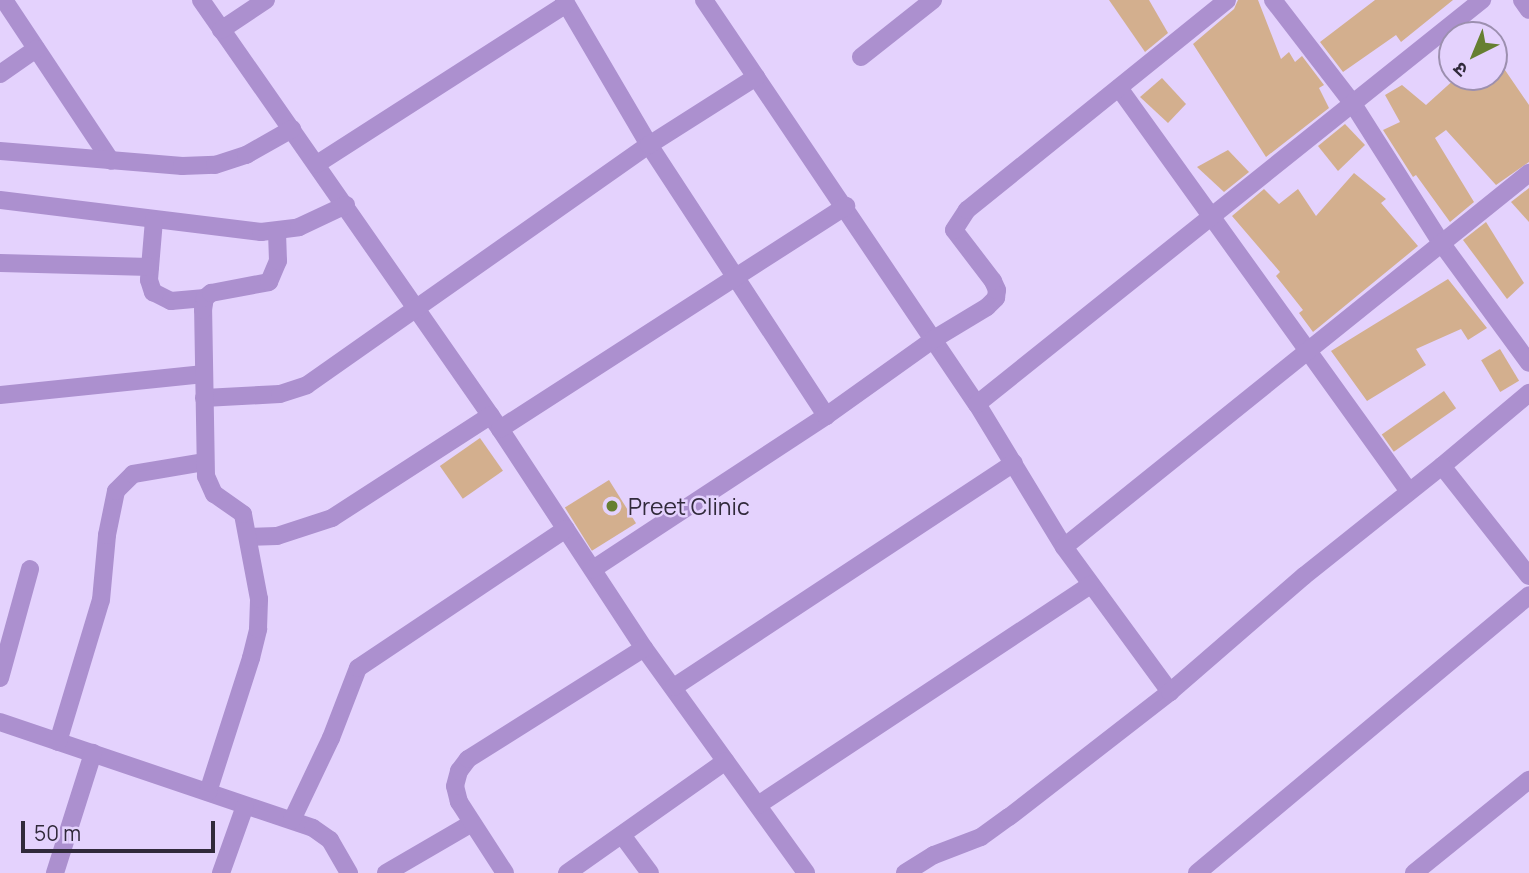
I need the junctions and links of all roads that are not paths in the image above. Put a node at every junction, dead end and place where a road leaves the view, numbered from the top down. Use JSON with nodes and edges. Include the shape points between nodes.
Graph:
{"nodes":[{"id":1,"x":4,"y":0,"type":"edge"},
{"id":2,"x":201,"y":0,"type":"edge"},
{"id":3,"x":266,"y":0,"type":"edge"},
{"id":4,"x":704,"y":0,"type":"edge"},
{"id":5,"x":933,"y":0,"type":"edge"},
{"id":6,"x":1227,"y":0,"type":"edge"},
{"id":7,"x":1273,"y":0,"type":"edge"},
{"id":8,"x":1482,"y":0,"type":"edge"},
{"id":9,"x":1522,"y":0,"type":"edge"},
{"id":10,"x":565,"y":2,"type":"edge"},
{"id":11,"x":913,"y":6,"type":"edge"},
{"id":12,"x":1529,"y":10,"type":"edge"},
{"id":13,"x":221,"y":30,"type":"junction"},
{"id":14,"x":36,"y":49,"type":"junction"},
{"id":15,"x":861,"y":57,"type":"dead end"},
{"id":16,"x":0,"y":74,"type":"edge"},
{"id":17,"x":756,"y":77,"type":"junction"},
{"id":18,"x":1119,"y":88,"type":"junction"},
{"id":19,"x":1353,"y":104,"type":"junction"},
{"id":20,"x":292,"y":129,"type":"junction"},
{"id":21,"x":649,"y":145,"type":"junction"},
{"id":22,"x":0,"y":151,"type":"edge"},
{"id":23,"x":111,"y":161,"type":"junction"},
{"id":24,"x":317,"y":164,"type":"junction"},
{"id":25,"x":1529,"y":173,"type":"edge"},
{"id":26,"x":0,"y":200,"type":"edge"},
{"id":27,"x":346,"y":205,"type":"junction"},
{"id":28,"x":846,"y":206,"type":"junction"},
{"id":29,"x":1212,"y":217,"type":"junction"},
{"id":30,"x":154,"y":220,"type":"junction"},
{"id":31,"x":277,"y":231,"type":"junction"},
{"id":32,"x":1442,"y":244,"type":"junction"},
{"id":33,"x":0,"y":263,"type":"edge"},
{"id":34,"x":150,"y":267,"type":"junction"},
{"id":35,"x":733,"y":278,"type":"junction"},
{"id":36,"x":205,"y":298,"type":"junction"},
{"id":37,"x":416,"y":307,"type":"junction"},
{"id":38,"x":934,"y":339,"type":"junction"},
{"id":39,"x":1309,"y":352,"type":"junction"},
{"id":40,"x":1529,"y":363,"type":"edge"},
{"id":41,"x":204,"y":374,"type":"junction"},
{"id":42,"x":1529,"y":393,"type":"edge"},
{"id":43,"x":0,"y":395,"type":"edge"},
{"id":44,"x":204,"y":398,"type":"junction"},
{"id":45,"x":977,"y":404,"type":"junction"},
{"id":46,"x":826,"y":416,"type":"junction"},
{"id":47,"x":496,"y":422,"type":"junction"},
{"id":48,"x":205,"y":462,"type":"junction"},
{"id":49,"x":1014,"y":463,"type":"junction"},
{"id":50,"x":1442,"y":466,"type":"junction"},
{"id":51,"x":1409,"y":492,"type":"junction"},
{"id":52,"x":566,"y":529,"type":"junction"},
{"id":53,"x":250,"y":537,"type":"junction"},
{"id":54,"x":1065,"y":547,"type":"junction"},
{"id":55,"x":30,"y":569,"type":"dead end"},
{"id":56,"x":593,"y":569,"type":"junction"},
{"id":57,"x":1529,"y":576,"type":"edge"},
{"id":58,"x":1091,"y":584,"type":"junction"},
{"id":59,"x":1529,"y":595,"type":"edge"},
{"id":60,"x":644,"y":648,"type":"junction"},
{"id":61,"x":0,"y":678,"type":"edge"},
{"id":62,"x":674,"y":687,"type":"junction"},
{"id":63,"x":1170,"y":691,"type":"junction"},
{"id":64,"x":0,"y":722,"type":"edge"},
{"id":65,"x":58,"y":742,"type":"junction"},
{"id":66,"x":93,"y":753,"type":"junction"},
{"id":67,"x":726,"y":761,"type":"junction"},
{"id":68,"x":1529,"y":780,"type":"edge"},
{"id":69,"x":208,"y":792,"type":"junction"},
{"id":70,"x":758,"y":804,"type":"junction"},
{"id":71,"x":245,"y":806,"type":"junction"},
{"id":72,"x":292,"y":820,"type":"junction"},
{"id":73,"x":472,"y":823,"type":"junction"},
{"id":74,"x":622,"y":835,"type":"junction"},
{"id":75,"x":55,"y":873,"type":"edge"},
{"id":76,"x":221,"y":873,"type":"edge"},
{"id":77,"x":349,"y":873,"type":"edge"},
{"id":78,"x":386,"y":873,"type":"edge"},
{"id":79,"x":505,"y":873,"type":"edge"},
{"id":80,"x":567,"y":873,"type":"edge"},
{"id":81,"x":650,"y":873,"type":"edge"},
{"id":82,"x":806,"y":873,"type":"edge"},
{"id":83,"x":905,"y":873,"type":"edge"},
{"id":84,"x":1197,"y":873,"type":"edge"},
{"id":85,"x":1414,"y":873,"type":"edge"}],
"edges":[{"from":1,"to":14,"type":"street"},
{"from":2,"to":13,"type":"street"},
{"from":3,"to":13,"type":"street"},
{"from":4,"to":17,"type":"street"},
{"from":5,"to":11,"type":"street"},
{"from":6,"to":18,"type":"street"},
{"from":7,"to":19,"type":"street"},
{"from":8,"to":19,"type":"street"},
{"from":9,"to":12,"type":"street"},
{"from":10,"to":21,"type":"street"},
{"from":10,"to":24,"type":"street"},
{"from":11,"to":15,"type":"street"},
{"from":13,"to":20,"type":"street"},
{"from":14,"to":16,"type":"street"},
{"from":14,"to":23,"type":"street"},
{"from":17,"to":21,"type":"street"},
{"from":17,"to":28,"type":"street"},
{"from":18,"to":29,"type":"street"},
{"from":18,"to":38,"type":"street","via":[[959,219],[955,235],[993,281],[996,298]]},
{"from":19,"to":29,"type":"street"},
{"from":19,"to":32,"type":"street"},
{"from":20,"to":23,"type":"street","via":[[246,155],[215,165]]},
{"from":20,"to":24,"type":"street"},
{"from":21,"to":35,"type":"street"},
{"from":21,"to":37,"type":"street"},
{"from":22,"to":23,"type":"street"},
{"from":24,"to":27,"type":"street"},
{"from":25,"to":32,"type":"street"},
{"from":26,"to":30,"type":"street"},
{"from":27,"to":31,"type":"street","via":[[299,227]]},
{"from":27,"to":37,"type":"street"},
{"from":28,"to":35,"type":"street"},
{"from":28,"to":38,"type":"street"},
{"from":29,"to":39,"type":"street"},
{"from":29,"to":45,"type":"street"},
{"from":30,"to":31,"type":"street"},
{"from":30,"to":34,"type":"street"},
{"from":31,"to":36,"type":"street","via":[[278,261],[269,282],[222,290]]},
{"from":32,"to":39,"type":"street"},
{"from":32,"to":40,"type":"street"},
{"from":33,"to":34,"type":"street"},
{"from":34,"to":36,"type":"street","via":[[150,286],[162,298]]},
{"from":35,"to":46,"type":"street"},
{"from":35,"to":47,"type":"street"},
{"from":36,"to":41,"type":"street"},
{"from":37,"to":44,"type":"street","via":[[298,390]]},
{"from":37,"to":47,"type":"street"},
{"from":38,"to":45,"type":"street"},
{"from":38,"to":46,"type":"street"},
{"from":39,"to":51,"type":"street"},
{"from":39,"to":54,"type":"street"},
{"from":41,"to":43,"type":"street"},
{"from":41,"to":44,"type":"street"},
{"from":42,"to":50,"type":"street"},
{"from":44,"to":48,"type":"street"},
{"from":45,"to":49,"type":"street"},
{"from":46,"to":56,"type":"street"},
{"from":47,"to":52,"type":"street"},
{"from":47,"to":53,"type":"street","via":[[332,518],[277,536]]},
{"from":48,"to":53,"type":"street","via":[[209,488],[238,508]]},
{"from":48,"to":65,"type":"street","via":[[133,474],[116,491],[101,600]]},
{"from":49,"to":54,"type":"street"},
{"from":49,"to":62,"type":"street"},
{"from":50,"to":51,"type":"street"},
{"from":50,"to":57,"type":"street"},
{"from":51,"to":63,"type":"street"},
{"from":52,"to":56,"type":"street"},
{"from":52,"to":72,"type":"street","via":[[358,668]]},
{"from":53,"to":69,"type":"street","via":[[259,600],[258,629]]},
{"from":54,"to":58,"type":"street"},
{"from":55,"to":61,"type":"street"},
{"from":56,"to":60,"type":"street"},
{"from":58,"to":63,"type":"street"},
{"from":58,"to":70,"type":"street"},
{"from":59,"to":84,"type":"street"},
{"from":60,"to":62,"type":"street"},
{"from":60,"to":73,"type":"street","via":[[468,759],[455,786]]},
{"from":62,"to":67,"type":"street"},
{"from":63,"to":83,"type":"street","via":[[981,837],[934,855]]},
{"from":64,"to":65,"type":"street"},
{"from":65,"to":66,"type":"street"},
{"from":66,"to":69,"type":"street"},
{"from":66,"to":75,"type":"street"},
{"from":67,"to":70,"type":"street"},
{"from":67,"to":74,"type":"street"},
{"from":68,"to":85,"type":"street"},
{"from":69,"to":71,"type":"street"},
{"from":70,"to":82,"type":"street"},
{"from":71,"to":72,"type":"street"},
{"from":71,"to":76,"type":"street"},
{"from":72,"to":77,"type":"street","via":[[330,840]]},
{"from":73,"to":78,"type":"street"},
{"from":73,"to":79,"type":"street"},
{"from":74,"to":80,"type":"street"},
{"from":74,"to":81,"type":"street"}]}
